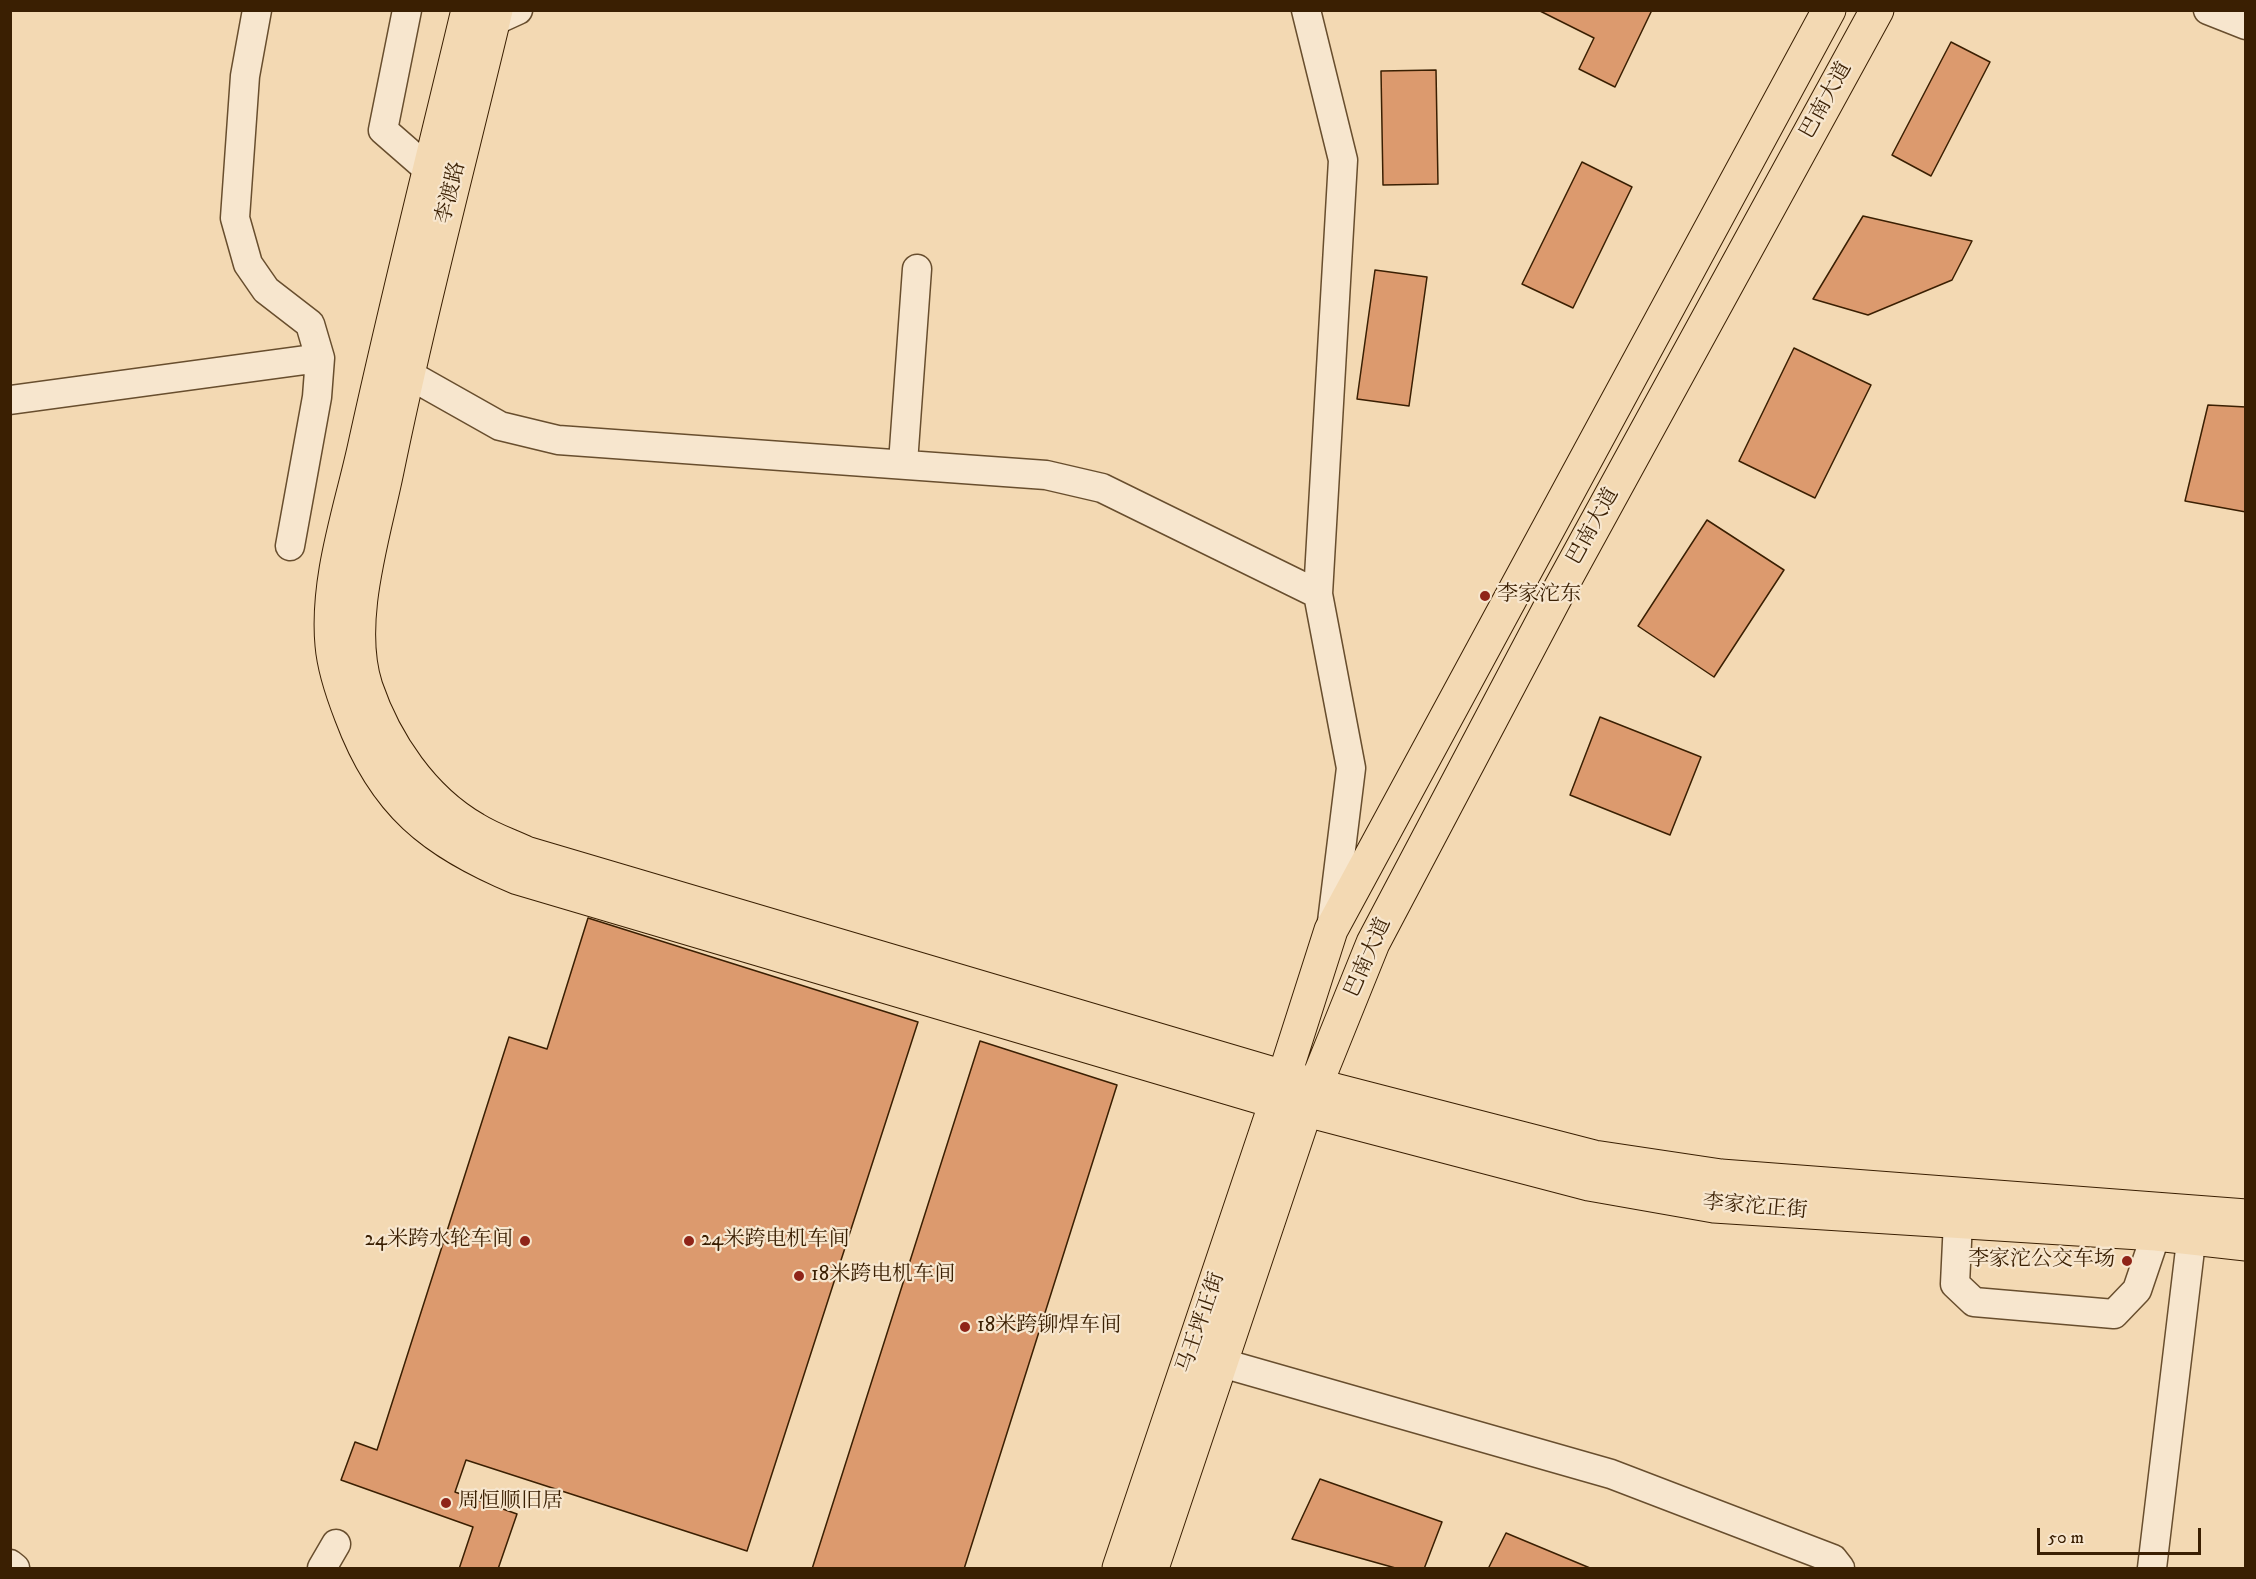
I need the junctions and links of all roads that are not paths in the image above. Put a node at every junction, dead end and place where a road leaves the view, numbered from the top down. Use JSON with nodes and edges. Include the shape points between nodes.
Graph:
{"nodes":[{"id":1,"x":257,"y":10,"type":"edge"},
{"id":2,"x":407,"y":10,"type":"edge"},
{"id":3,"x":1306,"y":10,"type":"edge"},
{"id":4,"x":1829,"y":10,"type":"edge"},
{"id":5,"x":1877,"y":10,"type":"edge"},
{"id":6,"x":2208,"y":10,"type":"edge"},
{"id":7,"x":494,"y":13,"type":"edge"},
{"id":8,"x":2246,"y":25,"type":"edge"},
{"id":9,"x":430,"y":171,"type":"junction"},
{"id":10,"x":917,"y":269,"type":"dead end"},
{"id":11,"x":320,"y":358,"type":"junction"},
{"id":12,"x":395,"y":367,"type":"junction"},
{"id":13,"x":10,"y":400,"type":"edge"},
{"id":14,"x":903,"y":463,"type":"junction"},
{"id":15,"x":290,"y":546,"type":"dead end"},
{"id":16,"x":1318,"y":594,"type":"junction"},
{"id":17,"x":1331,"y":930,"type":"junction"},
{"id":18,"x":1296,"y":1093,"type":"junction"},
{"id":19,"x":1959,"y":1208,"type":"junction"},
{"id":20,"x":2246,"y":1216,"type":"edge"},
{"id":21,"x":2193,"y":1224,"type":"junction"},
{"id":22,"x":2156,"y":1234,"type":"junction"},
{"id":23,"x":2246,"y":1244,"type":"edge"},
{"id":24,"x":1222,"y":1363,"type":"junction"},
{"id":25,"x":336,"y":1544,"type":"dead end"},
{"id":26,"x":10,"y":1564,"type":"edge"},
{"id":27,"x":15,"y":1569,"type":"edge"},
{"id":28,"x":322,"y":1569,"type":"edge"},
{"id":29,"x":1119,"y":1569,"type":"edge"},
{"id":30,"x":1152,"y":1569,"type":"edge"},
{"id":31,"x":1840,"y":1569,"type":"edge"},
{"id":32,"x":2152,"y":1569,"type":"edge"}],
"edges":[{"from":1,"to":11,"type":"street","via":[[245,76],[235,218],[248,264],[266,290],[310,324]]},
{"from":2,"to":9,"type":"street","via":[[383,130]]},
{"from":3,"to":16,"type":"street","via":[[1343,160]]},
{"from":4,"to":17,"type":"main road","name":"巴南大道"},
{"from":5,"to":18,"type":"main road","name":"巴南大道","via":[[1555,598]]},
{"from":6,"to":8,"type":"street"},
{"from":7,"to":9,"type":"main road","name":"李渡路"},
{"from":7,"to":12,"type":"main road","name":"李渡路"},
{"from":9,"to":12,"type":"main road","name":"李渡路"},
{"from":10,"to":14,"type":"street"},
{"from":11,"to":13,"type":"street"},
{"from":11,"to":15,"type":"street","via":[[317,397]]},
{"from":12,"to":14,"type":"street","via":[[500,426],[558,440]]},
{"from":12,"to":18,"type":"main road","name":"李家沱正街","via":[[333,589],[332,645],[341,688],[358,735],[378,772],[406,809],[438,837],[473,859],[518,878]]},
{"from":14,"to":16,"type":"street","via":[[1046,475],[1102,488]]},
{"from":16,"to":17,"type":"street","via":[[1351,768]]},
{"from":17,"to":18,"type":"main road","name":"巴南大道"},
{"from":18,"to":19,"type":"main road","name":"李家沱正街","via":[[1657,1169]]},
{"from":18,"to":24,"type":"main road","name":"马王坪正街"},
{"from":18,"to":29,"type":"main road","name":"马王坪正街"},
{"from":19,"to":21,"type":"main road","name":"李家沱正街"},
{"from":19,"to":22,"type":"main road","name":"李家沱正街"},
{"from":19,"to":22,"type":"street","via":[[1955,1284],[1974,1302],[2114,1314],[2137,1290]]},
{"from":20,"to":21,"type":"main road","name":"李家沱正街"},
{"from":21,"to":22,"type":"main road","name":"李家沱正街"},
{"from":21,"to":23,"type":"main road","name":"李家沱正街"},
{"from":21,"to":32,"type":"street"},
{"from":24,"to":30,"type":"main road","name":"马王坪正街"},
{"from":24,"to":31,"type":"street","via":[[1611,1474],[1833,1559]]},
{"from":25,"to":28,"type":"street"},
{"from":26,"to":27,"type":"street"}]}
